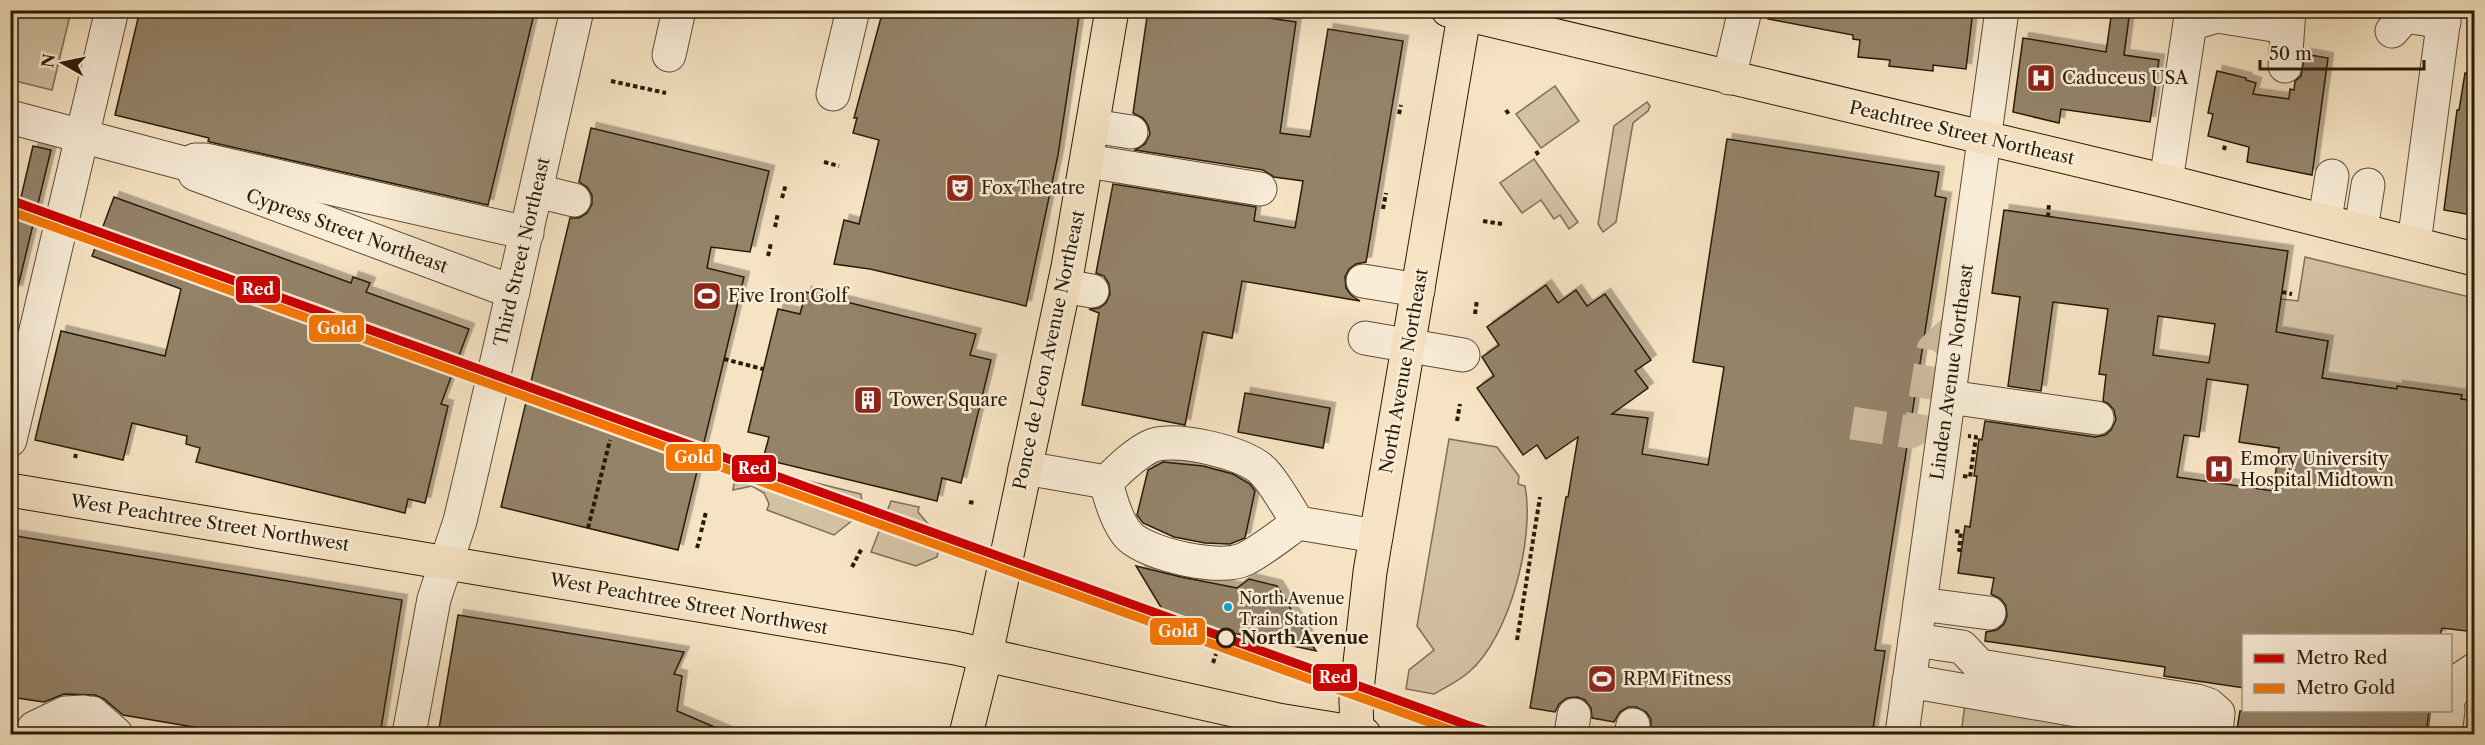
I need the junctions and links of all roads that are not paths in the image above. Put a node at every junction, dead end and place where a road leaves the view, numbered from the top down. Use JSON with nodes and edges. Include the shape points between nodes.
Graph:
{"nodes":[{"id":1,"x":112,"y":10,"type":"edge"},
{"id":2,"x":577,"y":10,"type":"edge"},
{"id":3,"x":680,"y":10,"type":"edge"},
{"id":4,"x":853,"y":10,"type":"edge"},
{"id":5,"x":1112,"y":10,"type":"edge"},
{"id":6,"x":1745,"y":10,"type":"edge"},
{"id":7,"x":2002,"y":10,"type":"edge"},
{"id":8,"x":1459,"y":12,"type":"edge"},
{"id":9,"x":2235,"y":15,"type":"edge"},
{"id":10,"x":2444,"y":16,"type":"edge"},
{"id":11,"x":2191,"y":17,"type":"edge"},
{"id":12,"x":2287,"y":19,"type":"edge"},
{"id":13,"x":2392,"y":31,"type":"dead end"},
{"id":14,"x":669,"y":55,"type":"dead end"},
{"id":15,"x":2285,"y":66,"type":"dead end"},
{"id":16,"x":1729,"y":78,"type":"junction"},
{"id":17,"x":833,"y":94,"type":"dead end"},
{"id":18,"x":10,"y":117,"type":"edge"},
{"id":19,"x":1093,"y":126,"type":"junction"},
{"id":20,"x":1131,"y":132,"type":"dead end"},
{"id":21,"x":82,"y":135,"type":"junction"},
{"id":22,"x":1986,"y":138,"type":"junction"},
{"id":23,"x":1087,"y":161,"type":"junction"},
{"id":24,"x":187,"y":164,"type":"junction"},
{"id":25,"x":2332,"y":176,"type":"dead end"},
{"id":26,"x":2166,"y":181,"type":"junction"},
{"id":27,"x":2368,"y":185,"type":"dead end"},
{"id":28,"x":1260,"y":189,"type":"dead end"},
{"id":29,"x":537,"y":191,"type":"junction"},
{"id":30,"x":574,"y":200,"type":"dead end"},
{"id":31,"x":456,"y":216,"type":"junction"},
{"id":32,"x":2325,"y":219,"type":"junction"},
{"id":33,"x":2361,"y":229,"type":"junction"},
{"id":34,"x":527,"y":233,"type":"junction"},
{"id":35,"x":2414,"y":243,"type":"junction"},
{"id":36,"x":2475,"y":259,"type":"edge"},
{"id":37,"x":443,"y":266,"type":"junction"},
{"id":38,"x":1363,"y":281,"type":"dead end"},
{"id":39,"x":1418,"y":290,"type":"junction"},
{"id":40,"x":513,"y":292,"type":"junction"},
{"id":41,"x":1365,"y":338,"type":"dead end"},
{"id":42,"x":1408,"y":346,"type":"junction"},
{"id":43,"x":1463,"y":355,"type":"dead end"},
{"id":44,"x":1948,"y":397,"type":"junction"},
{"id":45,"x":2097,"y":418,"type":"dead end"},
{"id":46,"x":10,"y":440,"type":"edge"},
{"id":47,"x":1025,"y":468,"type":"junction"},
{"id":48,"x":1106,"y":482,"type":"junction"},
{"id":49,"x":10,"y":490,"type":"edge"},
{"id":50,"x":1299,"y":523,"type":"junction"},
{"id":51,"x":1376,"y":536,"type":"junction"},
{"id":52,"x":446,"y":562,"type":"junction"},
{"id":53,"x":1920,"y":604,"type":"junction"},
{"id":54,"x":1989,"y":613,"type":"dead end"},
{"id":55,"x":1915,"y":640,"type":"junction"},
{"id":56,"x":986,"y":654,"type":"junction"},
{"id":57,"x":2475,"y":670,"type":"edge"},
{"id":58,"x":1909,"y":681,"type":"junction"},
{"id":59,"x":2452,"y":694,"type":"edge"},
{"id":60,"x":2448,"y":712,"type":"edge"},
{"id":61,"x":34,"y":728,"type":"dead end"},
{"id":62,"x":2203,"y":729,"type":"edge"},
{"id":63,"x":1360,"y":734,"type":"edge"},
{"id":64,"x":116,"y":735,"type":"edge"},
{"id":65,"x":409,"y":735,"type":"edge"},
{"id":66,"x":966,"y":735,"type":"edge"},
{"id":67,"x":1902,"y":735,"type":"edge"},
{"id":68,"x":2445,"y":735,"type":"edge"}],
"edges":[{"from":1,"to":21,"type":"street"},
{"from":2,"to":29,"type":"street","name":"Third Street Northeast"},
{"from":3,"to":14,"type":"street"},
{"from":4,"to":17,"type":"street"},
{"from":5,"to":19,"type":"main road","name":"Ponce de Leon Avenue Northeast"},
{"from":6,"to":16,"type":"street"},
{"from":7,"to":22,"type":"street","name":"Linden Avenue Northeast"},
{"from":8,"to":16,"type":"main road","name":"Peachtree Street Northeast"},
{"from":8,"to":39,"type":"main road","name":"North Avenue Northeast"},
{"from":9,"to":11,"type":"street"},
{"from":9,"to":12,"type":"street"},
{"from":10,"to":13,"type":"street","via":[[2405,16]]},
{"from":10,"to":35,"type":"street"},
{"from":11,"to":26,"type":"street"},
{"from":12,"to":15,"type":"street"},
{"from":16,"to":22,"type":"main road","name":"Peachtree Street Northeast"},
{"from":18,"to":21,"type":"street","name":"Cypress Street Northeast"},
{"from":19,"to":20,"type":"street"},
{"from":19,"to":23,"type":"main road","name":"Ponce de Leon Avenue Northeast"},
{"from":21,"to":24,"type":"street","name":"Cypress Street Northeast"},
{"from":21,"to":46,"type":"street"},
{"from":22,"to":26,"type":"main road","name":"Peachtree Street Northeast"},
{"from":22,"to":44,"type":"street","name":"Linden Avenue Northeast"},
{"from":23,"to":28,"type":"street"},
{"from":23,"to":47,"type":"main road","name":"Ponce de Leon Avenue Northeast","via":[[1078,288]]},
{"from":24,"to":31,"type":"street","name":"Cypress Street Northeast","via":[[206,160]]},
{"from":24,"to":37,"type":"street","name":"Cypress Street Northeast","via":[[191,172],[201,177]]},
{"from":25,"to":32,"type":"street"},
{"from":26,"to":32,"type":"main road","name":"Peachtree Street Northeast"},
{"from":27,"to":33,"type":"street"},
{"from":29,"to":30,"type":"street"},
{"from":29,"to":34,"type":"street","name":"Third Street Northeast"},
{"from":31,"to":34,"type":"street","name":"Cypress Street Northeast"},
{"from":31,"to":37,"type":"street"},
{"from":32,"to":33,"type":"main road","name":"Peachtree Street Northeast"},
{"from":33,"to":35,"type":"main road","name":"Peachtree Street Northeast"},
{"from":34,"to":40,"type":"street","name":"Third Street Northeast"},
{"from":35,"to":36,"type":"main road","name":"Peachtree Street Northeast"},
{"from":37,"to":40,"type":"street","name":"Cypress Street Northeast"},
{"from":38,"to":39,"type":"street"},
{"from":39,"to":42,"type":"main road","name":"North Avenue Northeast"},
{"from":40,"to":52,"type":"street","name":"Third Street Northeast","via":[[460,521]]},
{"from":41,"to":42,"type":"street"},
{"from":42,"to":43,"type":"street"},
{"from":42,"to":51,"type":"main road","name":"North Avenue Northeast"},
{"from":44,"to":45,"type":"street"},
{"from":44,"to":53,"type":"street","name":"Linden Avenue Northeast"},
{"from":47,"to":48,"type":"street"},
{"from":47,"to":56,"type":"main road","name":"Ponce de Leon Avenue Northeast"},
{"from":48,"to":50,"type":"street","via":[[1150,446],[1169,442],[1206,448],[1239,456],[1262,470]]},
{"from":48,"to":50,"type":"street","via":[[1113,507],[1130,536],[1149,548],[1180,558],[1215,563],[1243,560]]},
{"from":49,"to":52,"type":"main road","name":"West Peachtree Street Northwest"},
{"from":50,"to":51,"type":"street"},
{"from":51,"to":63,"type":"main road","name":"North Avenue Northeast","via":[[1361,636],[1356,699]]},
{"from":52,"to":56,"type":"main road","name":"West Peachtree Street Northwest"},
{"from":52,"to":65,"type":"street","name":"Third Street Northeast","via":[[434,599]]},
{"from":53,"to":54,"type":"street"},
{"from":53,"to":55,"type":"street","name":"Linden Avenue Northeast"},
{"from":55,"to":58,"type":"street","name":"Linden Avenue Northeast"},
{"from":55,"to":62,"type":"street","via":[[1962,647],[1980,666],[2197,701],[2218,713]]},
{"from":56,"to":63,"type":"main road","name":"West Peachtree Street Northwest","via":[[1278,720]]},
{"from":56,"to":66,"type":"main road","name":"Ponce de Leon Avenue Northeast"},
{"from":57,"to":59,"type":"street","via":[[2461,679]]},
{"from":58,"to":62,"type":"street"},
{"from":58,"to":67,"type":"street","name":"Linden Avenue Northeast"},
{"from":60,"to":68,"type":"street"},
{"from":61,"to":64,"type":"street","via":[[64,713],[88,713]]}]}
